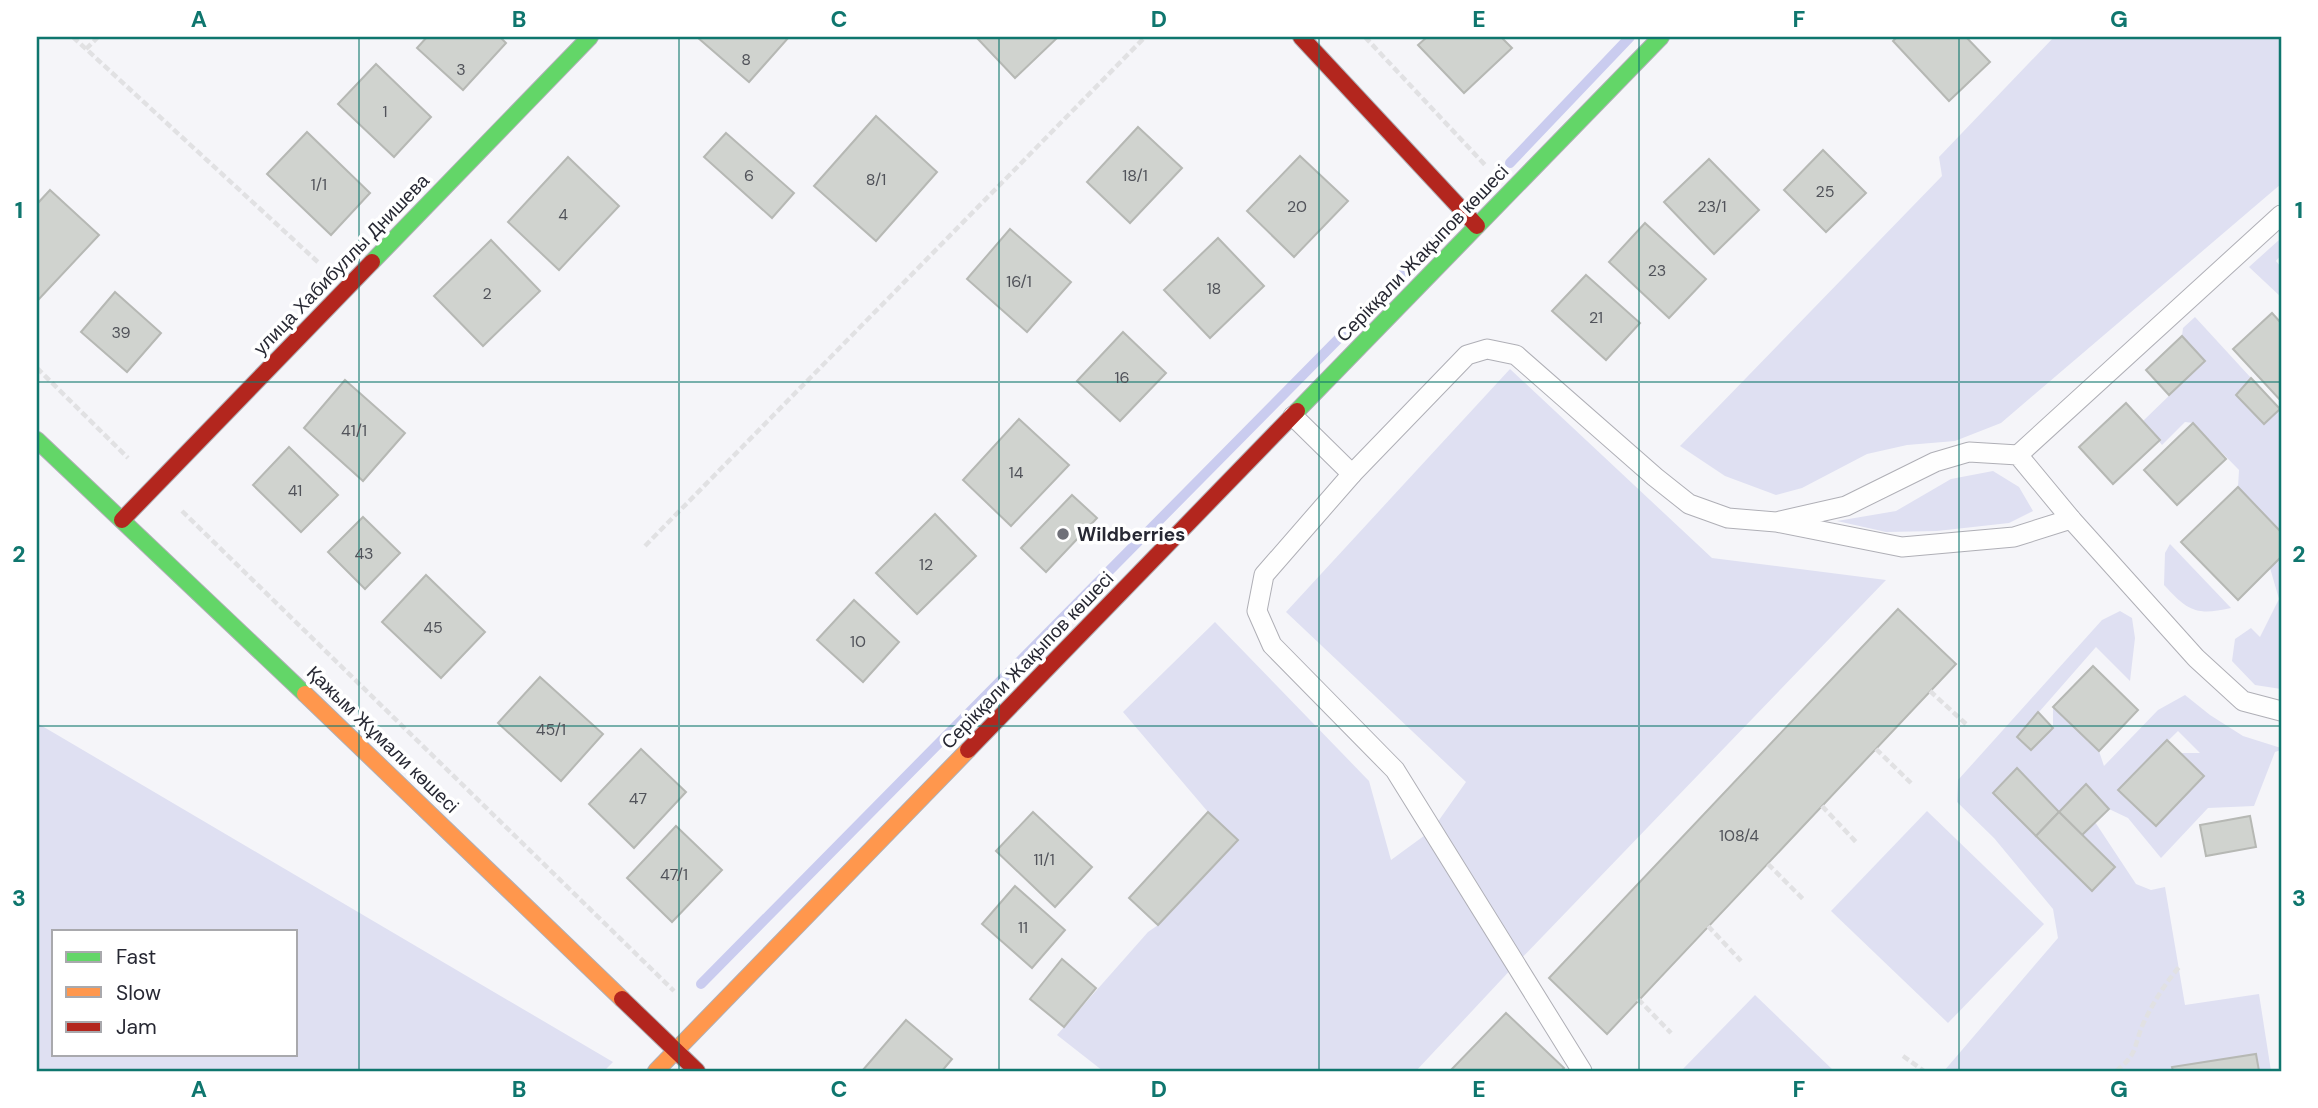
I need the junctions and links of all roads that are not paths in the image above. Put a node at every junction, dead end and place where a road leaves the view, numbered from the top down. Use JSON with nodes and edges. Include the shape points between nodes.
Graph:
{"nodes":[{"id":1,"x":590,"y":37,"type":"edge"},
{"id":2,"x":1301,"y":37,"type":"edge"},
{"id":3,"x":1661,"y":37,"type":"edge"},
{"id":4,"x":2281,"y":215,"type":"edge"},
{"id":5,"x":1477,"y":226,"type":"junction"},
{"id":6,"x":1293,"y":416,"type":"junction"},
{"id":7,"x":37,"y":440,"type":"edge"},
{"id":8,"x":2018,"y":454,"type":"junction"},
{"id":9,"x":1352,"y":474,"type":"junction"},
{"id":10,"x":2071,"y":519,"type":"junction"},
{"id":11,"x":122,"y":520,"type":"junction"},
{"id":12,"x":1776,"y":522,"type":"junction"},
{"id":13,"x":2281,"y":711,"type":"edge"},
{"id":14,"x":676,"y":1051,"type":"junction"},
{"id":15,"x":656,"y":1071,"type":"edge"},
{"id":16,"x":697,"y":1071,"type":"edge"},
{"id":17,"x":1582,"y":1071,"type":"edge"}],
"edges":[{"from":1,"to":11,"type":"street","name":"улица Хабибуллы Днишева"},
{"from":2,"to":5,"type":"street"},
{"from":3,"to":5,"type":"street","name":"Серікқали Жақыпов көшесі"},
{"from":4,"to":8,"type":"lane"},
{"from":5,"to":6,"type":"street","name":"Серікқали Жақыпов көшесі"},
{"from":6,"to":9,"type":"lane"},
{"from":6,"to":14,"type":"street","name":"Серікқали Жақыпов көшесі"},
{"from":7,"to":11,"type":"street","name":"Қажым Жұмали көшесі"},
{"from":8,"to":10,"type":"lane"},
{"from":8,"to":12,"type":"lane","via":[[1969,452],[1936,461],[1846,506]]},
{"from":9,"to":12,"type":"lane","via":[[1466,355],[1487,349],[1516,355],[1689,504],[1728,518]]},
{"from":9,"to":17,"type":"lane","via":[[1264,575],[1257,611],[1272,645],[1395,770]]},
{"from":10,"to":12,"type":"lane","via":[[2014,537],[1902,547]]},
{"from":10,"to":13,"type":"lane","via":[[2224,684],[2243,701]]},
{"from":11,"to":14,"type":"street","name":"Қажым Жұмали көшесі"},
{"from":14,"to":15,"type":"street","name":"Серікқали Жақыпов көшесі"},
{"from":14,"to":16,"type":"street","name":"Қажым Жұмали көшесі"}]}
